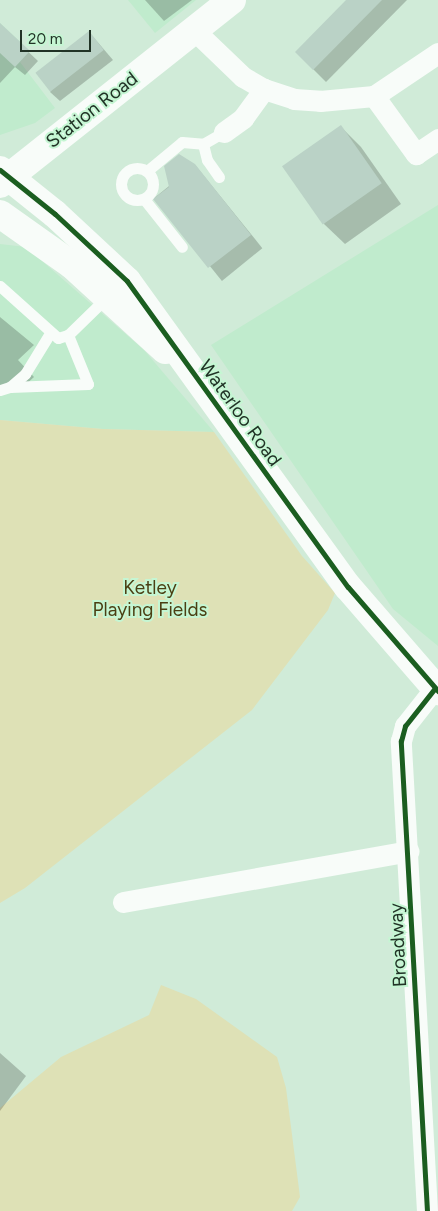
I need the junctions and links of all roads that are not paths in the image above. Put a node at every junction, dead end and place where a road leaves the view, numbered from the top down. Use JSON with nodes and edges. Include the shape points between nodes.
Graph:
{"nodes":[{"id":1,"x":232,"y":0,"type":"edge"},
{"id":2,"x":194,"y":30,"type":"junction"},
{"id":3,"x":438,"y":53,"type":"edge"},
{"id":4,"x":264,"y":89,"type":"junction"},
{"id":5,"x":374,"y":96,"type":"junction"},
{"id":6,"x":224,"y":132,"type":"joint"},
{"id":7,"x":438,"y":139,"type":"edge"},
{"id":8,"x":203,"y":144,"type":"junction"},
{"id":9,"x":147,"y":171,"type":"junction"},
{"id":10,"x":3,"y":177,"type":"edge"},
{"id":11,"x":219,"y":177,"type":"dead end"},
{"id":12,"x":144,"y":199,"type":"junction"},
{"id":13,"x":0,"y":214,"type":"edge"},
{"id":14,"x":182,"y":247,"type":"dead end"},
{"id":15,"x":0,"y":286,"type":"edge"},
{"id":16,"x":106,"y":298,"type":"junction"},
{"id":17,"x":50,"y":333,"type":"junction"},
{"id":18,"x":68,"y":335,"type":"junction"},
{"id":19,"x":192,"y":374,"type":"junction"},
{"id":20,"x":5,"y":389,"type":"edge"},
{"id":21,"x":436,"y":689,"type":"edge"},
{"id":22,"x":408,"y":851,"type":"junction"},
{"id":23,"x":124,"y":902,"type":"dead end"},
{"id":24,"x":427,"y":1211,"type":"edge"}],
"edges":[{"from":1,"to":2,"type":"street","name":"Station Road"},
{"from":2,"to":4,"type":"street","via":[[220,58]]},
{"from":2,"to":10,"type":"street","name":"Station Road"},
{"from":3,"to":5,"type":"street"},
{"from":4,"to":5,"type":"street","via":[[294,99],[320,101]]},
{"from":4,"to":6,"type":"street","via":[[255,105]]},
{"from":5,"to":7,"type":"street","via":[[416,154]]},
{"from":6,"to":8,"type":"lane"},
{"from":8,"to":9,"type":"lane","via":[[182,142]]},
{"from":8,"to":11,"type":"lane","via":[[207,160]]},
{"from":9,"to":12,"type":"lane","via":[[153,186]]},
{"from":9,"to":12,"type":"lane","via":[[131,168],[121,180],[124,195],[133,200]]},
{"from":10,"to":19,"type":"street","name":"Waterloo Road","via":[[127,281]]},
{"from":12,"to":14,"type":"lane"},
{"from":13,"to":16,"type":"street","name":"Waterloo Road","via":[[72,266]]},
{"from":15,"to":17,"type":"lane"},
{"from":16,"to":18,"type":"lane"},
{"from":16,"to":19,"type":"street","name":"Waterloo Road"},
{"from":17,"to":18,"type":"lane","via":[[58,338]]},
{"from":17,"to":20,"type":"lane","via":[[25,374]]},
{"from":18,"to":20,"type":"lane","via":[[88,384]]},
{"from":19,"to":21,"type":"street","name":"Waterloo Road","via":[[348,587]]},
{"from":21,"to":22,"type":"street","name":"Broadway","via":[[405,726],[401,742]]},
{"from":22,"to":23,"type":"street"},
{"from":22,"to":24,"type":"street","name":"Broadway"}]}
